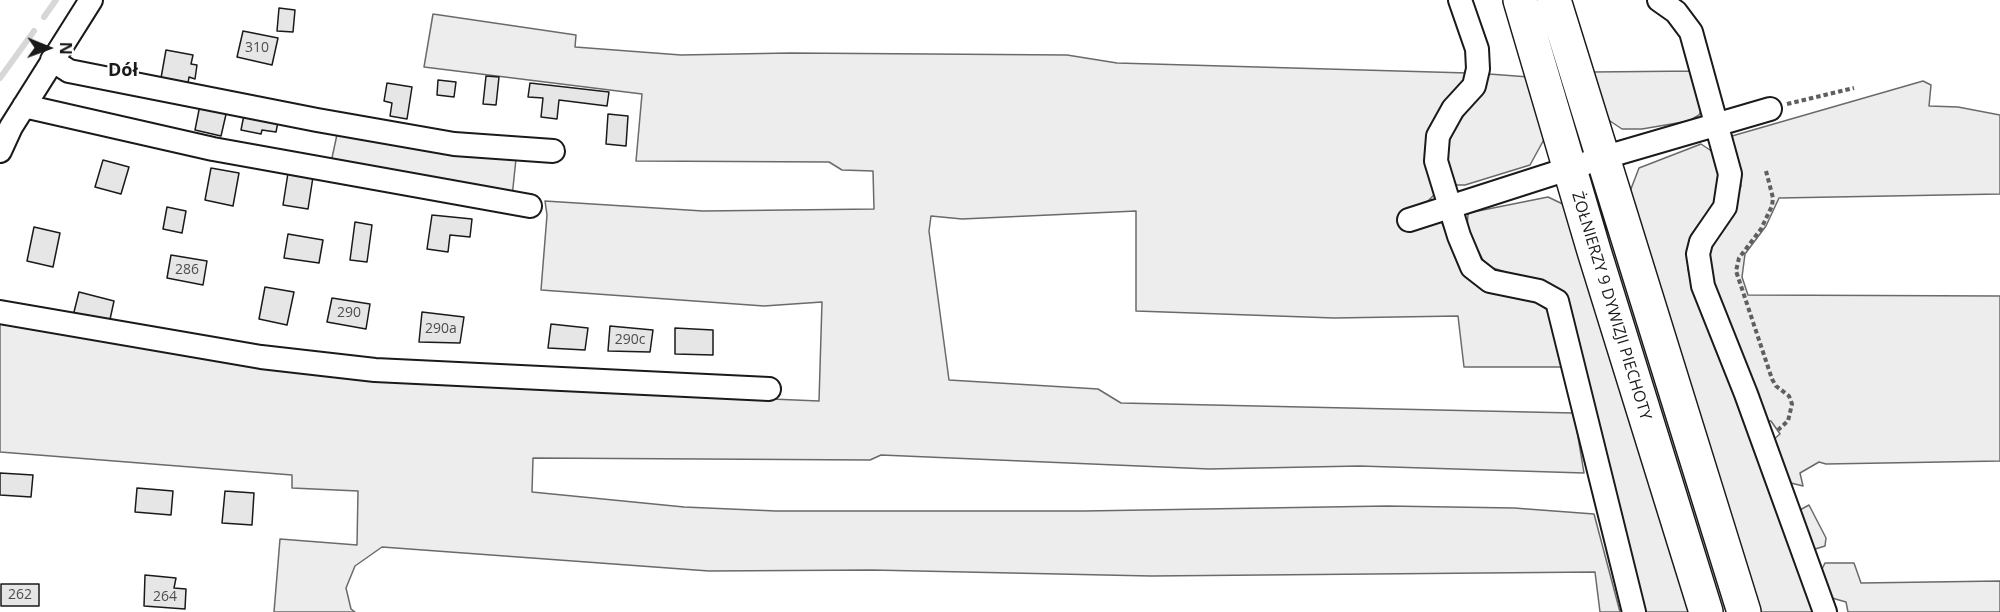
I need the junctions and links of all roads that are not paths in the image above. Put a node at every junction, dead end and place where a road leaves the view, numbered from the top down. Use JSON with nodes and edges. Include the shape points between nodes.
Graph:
{"nodes":[{"id":1,"x":91,"y":0,"type":"edge"},
{"id":2,"x":1460,"y":0,"type":"edge"},
{"id":3,"x":1520,"y":0,"type":"edge"},
{"id":4,"x":1554,"y":0,"type":"edge"},
{"id":5,"x":1659,"y":0,"type":"edge"},
{"id":6,"x":52,"y":60,"type":"junction"},
{"id":7,"x":24,"y":106,"type":"junction"},
{"id":8,"x":1770,"y":109,"type":"road end"},
{"id":9,"x":1717,"y":126,"type":"junction"},
{"id":10,"x":0,"y":151,"type":"edge"},
{"id":11,"x":553,"y":151,"type":"dead end"},
{"id":12,"x":1602,"y":158,"type":"junction"},
{"id":13,"x":1569,"y":170,"type":"junction"},
{"id":14,"x":530,"y":206,"type":"dead end"},
{"id":15,"x":1451,"y":208,"type":"junction"},
{"id":16,"x":1409,"y":220,"type":"dead end"},
{"id":17,"x":0,"y":312,"type":"edge"},
{"id":18,"x":769,"y":389,"type":"dead end"},
{"id":19,"x":1634,"y":612,"type":"edge"},
{"id":20,"x":1706,"y":612,"type":"edge"},
{"id":21,"x":1744,"y":612,"type":"edge"},
{"id":22,"x":1825,"y":612,"type":"edge"}],
"edges":[{"from":1,"to":6,"type":"street"},
{"from":2,"to":15,"type":"street","via":[[1477,49],[1478,69],[1474,86],[1453,109],[1438,136],[1436,161]]},
{"from":3,"to":13,"type":"highway","name":"ŻOŁNIERZY 9 DYWIZJI PIECHOTY"},
{"from":4,"to":12,"type":"highway"},
{"from":5,"to":9,"type":"street","via":[[1676,12],[1691,32]]},
{"from":6,"to":7,"type":"street"},
{"from":6,"to":11,"type":"street","via":[[69,71],[316,120],[454,144]]},
{"from":7,"to":10,"type":"street"},
{"from":7,"to":14,"type":"street","via":[[213,149]]},
{"from":8,"to":9,"type":"street"},
{"from":9,"to":12,"type":"street"},
{"from":9,"to":22,"type":"street","via":[[1730,174],[1729,193],[1725,207],[1701,242],[1698,265]]},
{"from":12,"to":13,"type":"street"},
{"from":12,"to":21,"type":"highway"},
{"from":13,"to":15,"type":"street"},
{"from":13,"to":20,"type":"highway","name":"ŻOŁNIERZY 9 DYWIZJI PIECHOTY"},
{"from":15,"to":16,"type":"street"},
{"from":15,"to":19,"type":"street","via":[[1472,267],[1490,281],[1539,291],[1557,301]]},
{"from":17,"to":18,"type":"street","via":[[261,357],[375,370]]}]}
